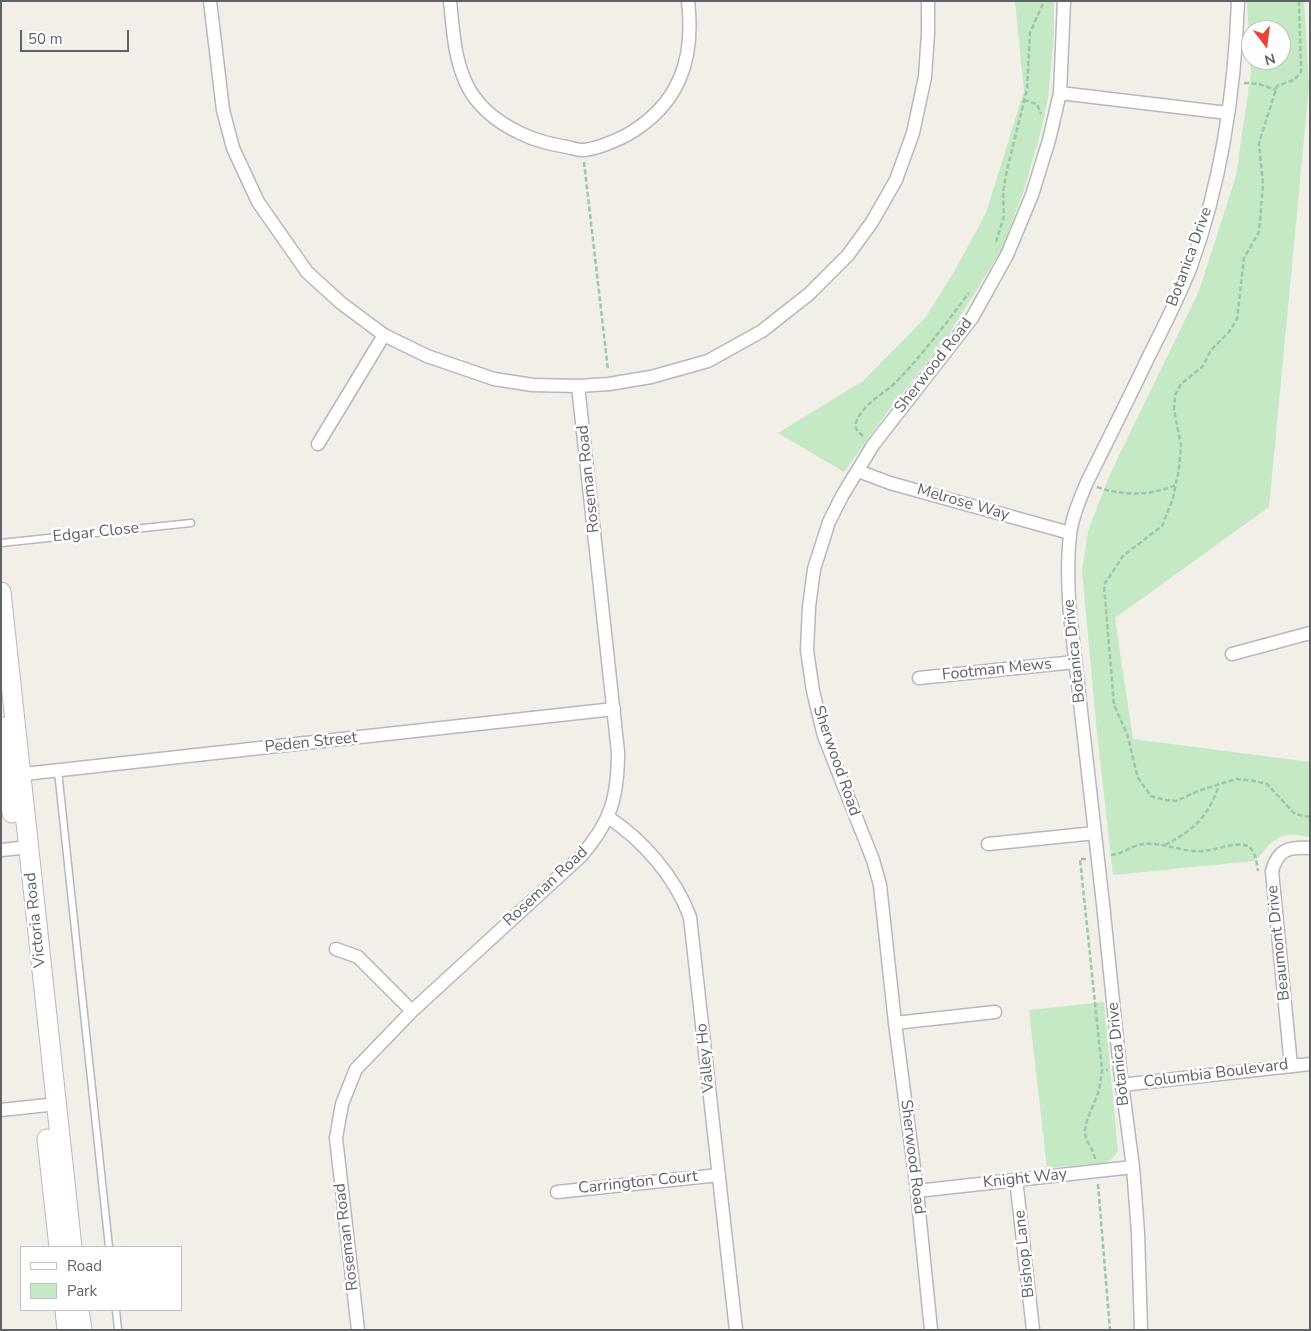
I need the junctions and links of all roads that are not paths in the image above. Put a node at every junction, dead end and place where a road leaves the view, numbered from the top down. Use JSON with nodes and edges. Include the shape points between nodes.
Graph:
{"nodes":[{"id":1,"x":210,"y":1,"type":"edge"},
{"id":2,"x":450,"y":1,"type":"edge"},
{"id":3,"x":688,"y":1,"type":"edge"},
{"id":4,"x":928,"y":1,"type":"edge"},
{"id":5,"x":1064,"y":1,"type":"edge"},
{"id":6,"x":1238,"y":1,"type":"edge"},
{"id":7,"x":1060,"y":92,"type":"junction"},
{"id":8,"x":1228,"y":113,"type":"junction"},
{"id":9,"x":384,"y":336,"type":"junction"},
{"id":10,"x":578,"y":386,"type":"junction"},
{"id":11,"x":318,"y":444,"type":"dead end"},
{"id":12,"x":858,"y":471,"type":"junction"},
{"id":13,"x":191,"y":523,"type":"dead end"},
{"id":14,"x":1070,"y":533,"type":"junction"},
{"id":15,"x":1,"y":543,"type":"edge"},
{"id":16,"x":1,"y":592,"type":"edge"},
{"id":17,"x":1310,"y":633,"type":"edge"},
{"id":18,"x":1232,"y":654,"type":"dead end"},
{"id":19,"x":1075,"y":662,"type":"junction"},
{"id":20,"x":919,"y":678,"type":"dead end"},
{"id":21,"x":614,"y":709,"type":"junction"},
{"id":22,"x":1,"y":714,"type":"edge"},
{"id":23,"x":58,"y":770,"type":"junction"},
{"id":24,"x":14,"y":775,"type":"junction"},
{"id":25,"x":608,"y":817,"type":"junction"},
{"id":26,"x":1095,"y":833,"type":"junction"},
{"id":27,"x":988,"y":844,"type":"dead end"},
{"id":28,"x":1310,"y":848,"type":"edge"},
{"id":29,"x":15,"y":849,"type":"edge"},
{"id":30,"x":336,"y":949,"type":"dead end"},
{"id":31,"x":412,"y":1011,"type":"junction"},
{"id":32,"x":995,"y":1012,"type":"dead end"},
{"id":33,"x":895,"y":1023,"type":"junction"},
{"id":34,"x":1310,"y":1064,"type":"edge"},
{"id":35,"x":1291,"y":1066,"type":"junction"},
{"id":36,"x":1121,"y":1085,"type":"junction"},
{"id":37,"x":50,"y":1105,"type":"junction"},
{"id":38,"x":1,"y":1110,"type":"edge"},
{"id":39,"x":1133,"y":1167,"type":"junction"},
{"id":40,"x":719,"y":1175,"type":"junction"},
{"id":41,"x":1016,"y":1179,"type":"junction"},
{"id":42,"x":918,"y":1191,"type":"junction"},
{"id":43,"x":557,"y":1192,"type":"dead end"},
{"id":44,"x":59,"y":1246,"type":"edge"},
{"id":45,"x":72,"y":1246,"type":"edge"},
{"id":46,"x":109,"y":1246,"type":"edge"},
{"id":47,"x":65,"y":1311,"type":"edge"},
{"id":48,"x":79,"y":1311,"type":"edge"},
{"id":49,"x":116,"y":1311,"type":"edge"},
{"id":50,"x":67,"y":1330,"type":"edge"},
{"id":51,"x":82,"y":1330,"type":"edge"},
{"id":52,"x":118,"y":1330,"type":"edge"},
{"id":53,"x":358,"y":1330,"type":"edge"},
{"id":54,"x":736,"y":1330,"type":"edge"},
{"id":55,"x":931,"y":1330,"type":"edge"},
{"id":56,"x":1033,"y":1330,"type":"edge"},
{"id":57,"x":1140,"y":1330,"type":"edge"}],
"edges":[{"from":1,"to":9,"type":"street","via":[[222,110],[233,148],[258,202],[308,272]]},
{"from":2,"to":3,"type":"street","via":[[456,56],[466,84],[482,107],[506,126],[536,141],[583,150],[616,141],[644,126],[670,98],[685,68],[689,48]]},
{"from":4,"to":10,"type":"street","via":[[925,77],[913,133],[896,180],[848,255],[809,294],[762,331],[708,361],[651,377]]},
{"from":5,"to":7,"type":"street","name":"Sherwood Road"},
{"from":6,"to":8,"type":"street","name":"Botanica Drive"},
{"from":7,"to":8,"type":"street"},
{"from":7,"to":12,"type":"street","name":"Sherwood Road","via":[[1032,195],[1007,255],[972,318],[873,445]]},
{"from":8,"to":14,"type":"street","name":"Botanica Drive","via":[[1210,205],[1191,266],[1087,482]]},
{"from":9,"to":10,"type":"street","via":[[427,356],[494,378],[533,386]]},
{"from":9,"to":11,"type":"street"},
{"from":10,"to":21,"type":"street","name":"Roseman Road"},
{"from":12,"to":14,"type":"street","name":"Melrose Way","via":[[890,483]]},
{"from":12,"to":33,"type":"street","name":"Sherwood Road","via":[[829,522],[814,569],[807,650],[824,736],[877,872]]},
{"from":13,"to":15,"type":"lane","name":"Edgar Close"},
{"from":14,"to":19,"type":"street","name":"Botanica Drive","via":[[1068,579]]},
{"from":16,"to":24,"type":"main road","name":"Victoria Road"},
{"from":17,"to":18,"type":"street"},
{"from":19,"to":20,"type":"street","name":"Footman Mews"},
{"from":19,"to":26,"type":"street","name":"Botanica Drive"},
{"from":21,"to":23,"type":"street","name":"Peden Street"},
{"from":21,"to":25,"type":"street","name":"Roseman Road","via":[[618,770]]},
{"from":22,"to":24,"type":"main road","name":"Victoria Road"},
{"from":23,"to":24,"type":"street","name":"Peden Street"},
{"from":23,"to":46,"type":"lane"},
{"from":24,"to":29,"type":"main road","name":"Victoria Road"},
{"from":25,"to":31,"type":"street","name":"Roseman Road","via":[[581,856]]},
{"from":25,"to":40,"type":"street","name":"Valley Ho","via":[[630,833],[664,870],[690,917]]},
{"from":26,"to":27,"type":"street"},
{"from":26,"to":36,"type":"street","name":"Botanica Drive"},
{"from":28,"to":35,"type":"street","name":"Beaumont Drive","via":[[1293,847],[1284,851],[1272,871]]},
{"from":29,"to":37,"type":"main road","name":"Victoria Road"},
{"from":30,"to":31,"type":"street","via":[[358,957]]},
{"from":31,"to":53,"type":"street","name":"Roseman Road","via":[[356,1069],[342,1104],[336,1138]]},
{"from":32,"to":33,"type":"street"},
{"from":33,"to":42,"type":"street","name":"Sherwood Road"},
{"from":34,"to":35,"type":"street","name":"Columbia Boulevard"},
{"from":35,"to":36,"type":"street","name":"Columbia Boulevard"},
{"from":36,"to":39,"type":"street","name":"Botanica Drive"},
{"from":37,"to":38,"type":"street"},
{"from":37,"to":44,"type":"main road","name":"Victoria Road"},
{"from":37,"to":45,"type":"main road","name":"Victoria Road"},
{"from":39,"to":41,"type":"street","name":"Knight Way"},
{"from":39,"to":57,"type":"street","name":"Botanica Drive"},
{"from":40,"to":43,"type":"street","name":"Carrington Court"},
{"from":40,"to":54,"type":"street","name":"Valley Ho"},
{"from":41,"to":42,"type":"street","name":"Knight Way"},
{"from":41,"to":56,"type":"street","name":"Bishop Lane"},
{"from":42,"to":55,"type":"street","name":"Sherwood Road"},
{"from":47,"to":50,"type":"main road"},
{"from":48,"to":51,"type":"main road"},
{"from":49,"to":52,"type":"lane"}]}
